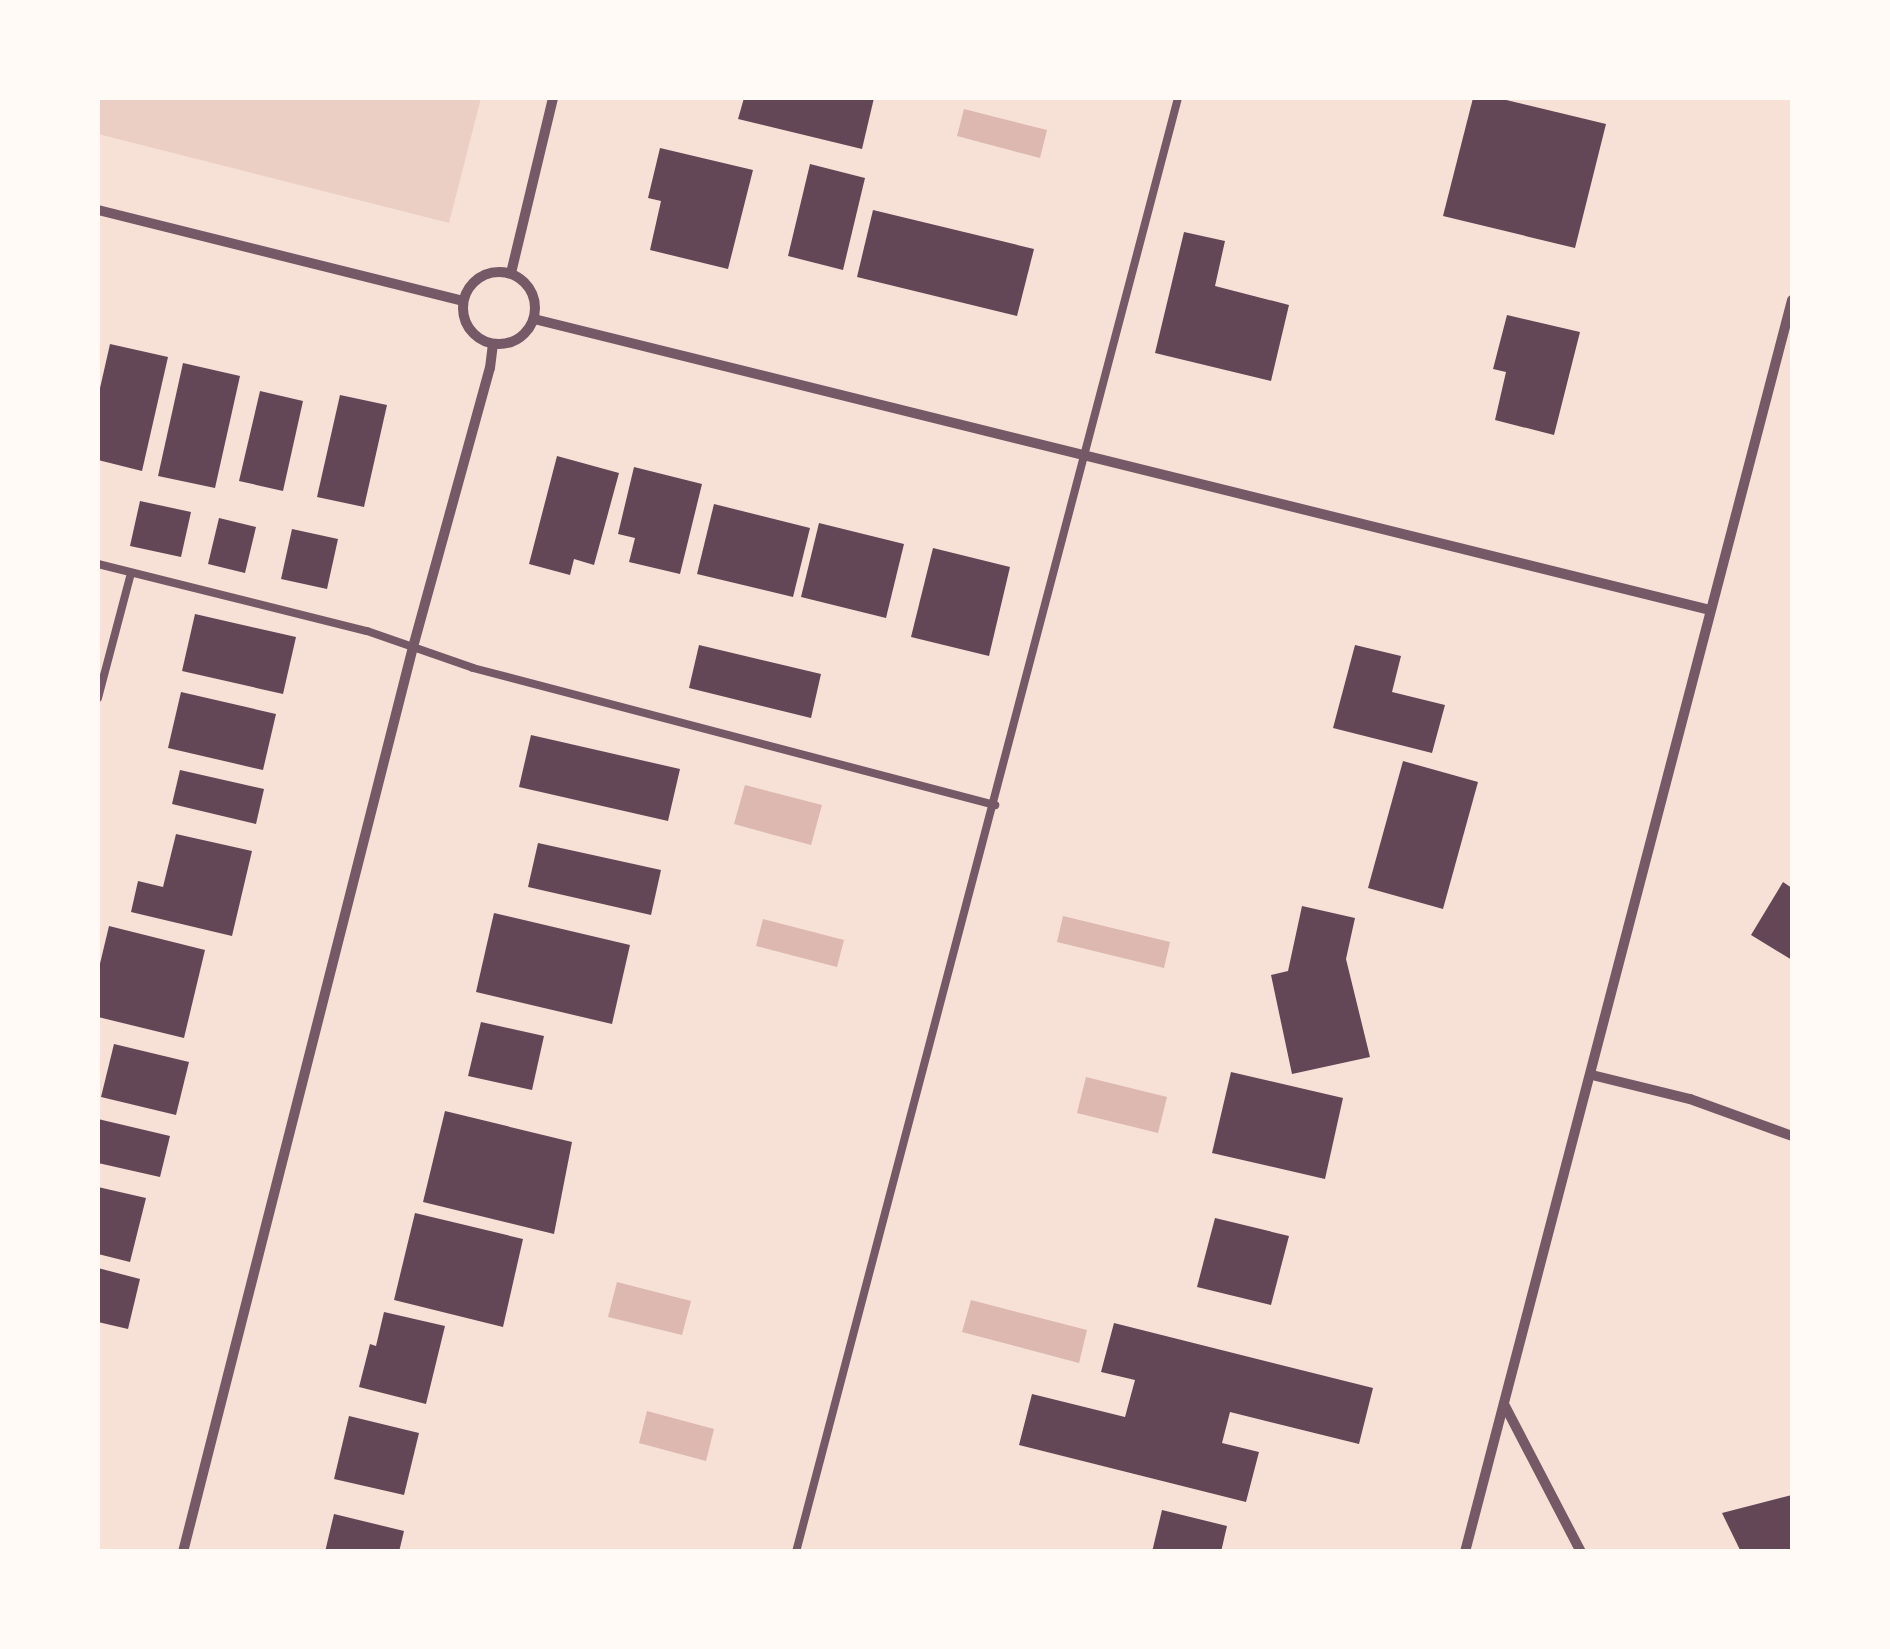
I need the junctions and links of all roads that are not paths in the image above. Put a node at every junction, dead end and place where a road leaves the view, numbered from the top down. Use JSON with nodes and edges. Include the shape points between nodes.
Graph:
{"nodes":[{"id":1,"x":554,"y":98,"type":"edge"},
{"id":2,"x":1178,"y":98,"type":"edge"},
{"id":3,"x":98,"y":210,"type":"edge"},
{"id":4,"x":511,"y":273,"type":"junction"},
{"id":5,"x":1792,"y":300,"type":"edge"},
{"id":6,"x":462,"y":301,"type":"junction"},
{"id":7,"x":534,"y":320,"type":"junction"},
{"id":8,"x":493,"y":344,"type":"junction"},
{"id":9,"x":1082,"y":451,"type":"junction"},
{"id":10,"x":98,"y":564,"type":"edge"},
{"id":11,"x":131,"y":573,"type":"junction"},
{"id":12,"x":1710,"y":610,"type":"junction"},
{"id":13,"x":413,"y":647,"type":"junction"},
{"id":14,"x":98,"y":698,"type":"edge"},
{"id":15,"x":995,"y":804,"type":"junction"},
{"id":16,"x":1592,"y":1075,"type":"junction"},
{"id":17,"x":1792,"y":1136,"type":"edge"},
{"id":18,"x":1504,"y":1406,"type":"junction"},
{"id":19,"x":183,"y":1552,"type":"edge"},
{"id":20,"x":796,"y":1552,"type":"edge"},
{"id":21,"x":1464,"y":1552,"type":"edge"},
{"id":22,"x":1581,"y":1552,"type":"edge"}],
"edges":[{"from":1,"to":4,"type":"street"},
{"from":2,"to":9,"type":"lane"},
{"from":3,"to":6,"type":"street"},
{"from":4,"to":6,"type":"street","via":[[481,276]]},
{"from":4,"to":7,"type":"street","via":[[532,292]]},
{"from":5,"to":12,"type":"street"},
{"from":6,"to":8,"type":"street","via":[[469,330]]},
{"from":7,"to":8,"type":"street","via":[[518,339]]},
{"from":7,"to":9,"type":"street"},
{"from":8,"to":13,"type":"street"},
{"from":9,"to":12,"type":"street"},
{"from":9,"to":15,"type":"lane"},
{"from":10,"to":11,"type":"lane"},
{"from":11,"to":13,"type":"lane"},
{"from":11,"to":14,"type":"lane"},
{"from":12,"to":16,"type":"street"},
{"from":13,"to":15,"type":"lane"},
{"from":13,"to":19,"type":"street"},
{"from":15,"to":20,"type":"lane"},
{"from":16,"to":17,"type":"street","via":[[1690,1099]]},
{"from":16,"to":18,"type":"street"},
{"from":18,"to":21,"type":"street"},
{"from":18,"to":22,"type":"street"}]}
